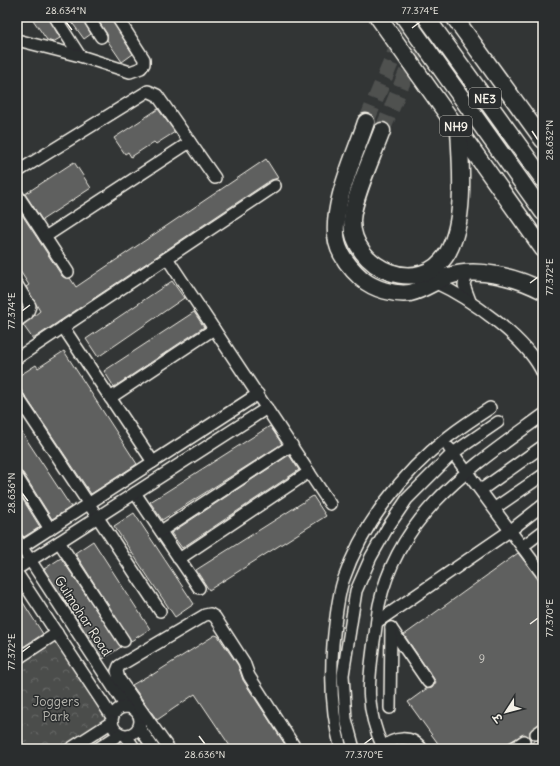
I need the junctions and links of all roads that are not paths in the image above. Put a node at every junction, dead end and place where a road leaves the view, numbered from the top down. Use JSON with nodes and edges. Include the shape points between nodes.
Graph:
{"nodes":[{"id":1,"x":55,"y":17,"type":"edge"},
{"id":2,"x":88,"y":17,"type":"edge"},
{"id":3,"x":117,"y":17,"type":"edge"},
{"id":4,"x":378,"y":17,"type":"edge"},
{"id":5,"x":404,"y":17,"type":"edge"},
{"id":6,"x":426,"y":17,"type":"edge"},
{"id":7,"x":454,"y":17,"type":"edge"},
{"id":8,"x":101,"y":37,"type":"dead end"},
{"id":9,"x":17,"y":40,"type":"edge"},
{"id":10,"x":80,"y":56,"type":"junction"},
{"id":11,"x":366,"y":122,"type":"tunnel mouth"},
{"id":12,"x":459,"y":130,"type":"junction"},
{"id":13,"x":382,"y":131,"type":"tunnel mouth"},
{"id":14,"x":543,"y":140,"type":"edge"},
{"id":15,"x":190,"y":142,"type":"junction"},
{"id":16,"x":17,"y":172,"type":"edge"},
{"id":17,"x":215,"y":178,"type":"dead end"},
{"id":18,"x":543,"y":179,"type":"edge"},
{"id":19,"x":275,"y":186,"type":"dead end"},
{"id":20,"x":17,"y":194,"type":"edge"},
{"id":21,"x":543,"y":212,"type":"edge"},
{"id":22,"x":45,"y":237,"type":"junction"},
{"id":23,"x":543,"y":249,"type":"edge"},
{"id":24,"x":167,"y":258,"type":"junction"},
{"id":25,"x":68,"y":272,"type":"dead end"},
{"id":26,"x":467,"y":274,"type":"junction"},
{"id":27,"x":434,"y":282,"type":"junction"},
{"id":28,"x":17,"y":285,"type":"edge"},
{"id":29,"x":543,"y":290,"type":"edge"},
{"id":30,"x":470,"y":301,"type":"junction"},
{"id":31,"x":17,"y":321,"type":"edge"},
{"id":32,"x":63,"y":327,"type":"junction"},
{"id":33,"x":214,"y":329,"type":"junction"},
{"id":34,"x":17,"y":358,"type":"edge"},
{"id":35,"x":542,"y":368,"type":"edge"},
{"id":36,"x":258,"y":394,"type":"junction"},
{"id":37,"x":17,"y":396,"type":"edge"},
{"id":38,"x":110,"y":398,"type":"junction"},
{"id":39,"x":267,"y":408,"type":"junction"},
{"id":40,"x":490,"y":408,"type":"dead end"},
{"id":41,"x":543,"y":415,"type":"edge"},
{"id":42,"x":498,"y":422,"type":"dead end"},
{"id":43,"x":447,"y":438,"type":"junction"},
{"id":44,"x":292,"y":445,"type":"junction"},
{"id":45,"x":543,"y":446,"type":"edge"},
{"id":46,"x":453,"y":453,"type":"junction"},
{"id":47,"x":153,"y":462,"type":"junction"},
{"id":48,"x":467,"y":470,"type":"junction"},
{"id":49,"x":310,"y":472,"type":"junction"},
{"id":50,"x":543,"y":475,"type":"edge"},
{"id":51,"x":17,"y":477,"type":"edge"},
{"id":52,"x":482,"y":490,"type":"junction"},
{"id":53,"x":135,"y":493,"type":"junction"},
{"id":54,"x":89,"y":504,"type":"junction"},
{"id":55,"x":330,"y":504,"type":"dead end"},
{"id":56,"x":543,"y":505,"type":"edge"},
{"id":57,"x":495,"y":508,"type":"junction"},
{"id":58,"x":98,"y":517,"type":"junction"},
{"id":59,"x":50,"y":529,"type":"junction"},
{"id":60,"x":510,"y":530,"type":"junction"},
{"id":61,"x":161,"y":531,"type":"junction"},
{"id":62,"x":543,"y":531,"type":"edge"},
{"id":63,"x":59,"y":542,"type":"junction"},
{"id":64,"x":19,"y":546,"type":"edge"},
{"id":65,"x":522,"y":546,"type":"junction"},
{"id":66,"x":179,"y":558,"type":"junction"},
{"id":67,"x":30,"y":560,"type":"junction"},
{"id":68,"x":17,"y":569,"type":"edge"},
{"id":69,"x":17,"y":573,"type":"edge"},
{"id":70,"x":543,"y":575,"type":"edge"},
{"id":71,"x":199,"y":588,"type":"dead end"},
{"id":72,"x":338,"y":606,"type":"junction"},
{"id":73,"x":353,"y":610,"type":"junction"},
{"id":74,"x":160,"y":612,"type":"dead end"},
{"id":75,"x":381,"y":619,"type":"junction"},
{"id":76,"x":391,"y":628,"type":"junction"},
{"id":77,"x":57,"y":633,"type":"junction"},
{"id":78,"x":124,"y":641,"type":"dead end"},
{"id":79,"x":18,"y":655,"type":"edge"},
{"id":80,"x":428,"y":682,"type":"dead end"},
{"id":81,"x":126,"y":707,"type":"junction"},
{"id":82,"x":390,"y":708,"type":"dead end"},
{"id":83,"x":112,"y":719,"type":"junction"},
{"id":84,"x":139,"y":727,"type":"junction"},
{"id":85,"x":123,"y":735,"type":"junction"},
{"id":86,"x":524,"y":741,"type":"dead end"},
{"id":87,"x":383,"y":748,"type":"edge"},
{"id":88,"x":70,"y":749,"type":"edge"},
{"id":89,"x":97,"y":749,"type":"edge"},
{"id":90,"x":135,"y":749,"type":"edge"},
{"id":91,"x":154,"y":749,"type":"edge"},
{"id":92,"x":169,"y":749,"type":"edge"},
{"id":93,"x":296,"y":749,"type":"edge"},
{"id":94,"x":341,"y":749,"type":"edge"},
{"id":95,"x":354,"y":749,"type":"edge"},
{"id":96,"x":422,"y":749,"type":"edge"},
{"id":97,"x":512,"y":749,"type":"edge"}],
"edges":[{"from":1,"to":10,"type":"street"},
{"from":2,"to":8,"type":"street"},
{"from":3,"to":10,"type":"street","via":[[144,59],[141,68],[130,72]]},
{"from":4,"to":12,"type":"highway","number":"NH9"},
{"from":5,"to":21,"type":"highway","number":"NE3"},
{"from":6,"to":18,"type":"highway","number":"NE3"},
{"from":7,"to":14,"type":"highway"},
{"from":9,"to":10,"type":"street"},
{"from":11,"to":27,"type":"highway","via":[[337,215],[337,243],[353,271],[379,289],[409,293]]},
{"from":12,"to":13,"type":"highway","via":[[462,172],[460,209],[452,245],[436,266],[420,274],[404,275],[396,275],[378,267],[367,257],[354,237],[352,219],[355,204]]},
{"from":12,"to":23,"type":"highway","number":"NH9"},
{"from":15,"to":16,"type":"street","via":[[157,95],[148,91]]},
{"from":15,"to":17,"type":"street"},
{"from":15,"to":22,"type":"street"},
{"from":19,"to":24,"type":"street"},
{"from":20,"to":22,"type":"street"},
{"from":22,"to":25,"type":"street"},
{"from":24,"to":32,"type":"street"},
{"from":24,"to":33,"type":"street"},
{"from":26,"to":27,"type":"highway","via":[[448,276]]},
{"from":26,"to":29,"type":"highway","via":[[490,274]]},
{"from":26,"to":30,"type":"street","via":[[464,285]]},
{"from":27,"to":30,"type":"street"},
{"from":28,"to":31,"type":"street","via":[[30,306],[28,314]]},
{"from":30,"to":35,"type":"street","via":[[502,327]]},
{"from":32,"to":34,"type":"street"},
{"from":32,"to":38,"type":"street"},
{"from":33,"to":36,"type":"street"},
{"from":33,"to":38,"type":"street"},
{"from":36,"to":39,"type":"street"},
{"from":36,"to":47,"type":"street"},
{"from":37,"to":54,"type":"street"},
{"from":38,"to":47,"type":"street"},
{"from":39,"to":44,"type":"street"},
{"from":39,"to":53,"type":"street"},
{"from":40,"to":43,"type":"street"},
{"from":41,"to":48,"type":"street"},
{"from":42,"to":46,"type":"street"},
{"from":43,"to":46,"type":"street","via":[[446,443]]},
{"from":43,"to":72,"type":"street","via":[[406,477],[383,505],[356,548],[343,582]]},
{"from":44,"to":49,"type":"street"},
{"from":44,"to":61,"type":"street"},
{"from":45,"to":52,"type":"street"},
{"from":46,"to":48,"type":"street"},
{"from":46,"to":73,"type":"street","via":[[407,499],[388,527],[371,556],[356,591]]},
{"from":47,"to":54,"type":"street"},
{"from":48,"to":52,"type":"street"},
{"from":48,"to":75,"type":"street","via":[[419,519],[407,537],[387,578],[379,606]]},
{"from":49,"to":55,"type":"street"},
{"from":49,"to":66,"type":"street"},
{"from":50,"to":57,"type":"street"},
{"from":51,"to":59,"type":"street"},
{"from":52,"to":57,"type":"street"},
{"from":53,"to":58,"type":"street"},
{"from":53,"to":61,"type":"street"},
{"from":54,"to":58,"type":"street"},
{"from":54,"to":59,"type":"street"},
{"from":56,"to":60,"type":"street"},
{"from":57,"to":60,"type":"street"},
{"from":58,"to":63,"type":"street"},
{"from":58,"to":74,"type":"street"},
{"from":59,"to":64,"type":"street"},
{"from":60,"to":65,"type":"street"},
{"from":60,"to":75,"type":"street"},
{"from":61,"to":66,"type":"street"},
{"from":62,"to":65,"type":"street"},
{"from":63,"to":67,"type":"street"},
{"from":63,"to":78,"type":"street"},
{"from":64,"to":67,"type":"street","name":"Gulmohar Road"},
{"from":65,"to":70,"type":"street"},
{"from":66,"to":71,"type":"street"},
{"from":67,"to":68,"type":"street"},
{"from":67,"to":81,"type":"street","name":"Gulmohar Road"},
{"from":69,"to":77,"type":"street"},
{"from":72,"to":73,"type":"street"},
{"from":72,"to":94,"type":"street","via":[[330,675],[332,707]]},
{"from":73,"to":95,"type":"street","via":[[343,675],[346,720]]},
{"from":75,"to":76,"type":"street"},
{"from":75,"to":87,"type":"street","via":[[368,690],[375,729]]},
{"from":76,"to":80,"type":"street"},
{"from":76,"to":82,"type":"street"},
{"from":77,"to":79,"type":"street"},
{"from":77,"to":83,"type":"street"},
{"from":81,"to":83,"type":"street","via":[[118,710]]},
{"from":81,"to":84,"type":"street","via":[[138,712]]},
{"from":83,"to":85,"type":"street","via":[[114,728]]},
{"from":83,"to":88,"type":"street"},
{"from":84,"to":85,"type":"street","via":[[136,732]]},
{"from":84,"to":91,"type":"street"},
{"from":85,"to":89,"type":"street"},
{"from":85,"to":90,"type":"street"},
{"from":86,"to":97,"type":"street"},
{"from":87,"to":96,"type":"street","via":[[392,740],[404,738],[415,742]]},
{"from":92,"to":93,"type":"street","via":[[119,679],[117,670],[133,658],[210,614],[215,617],[244,662],[249,676]]}]}
